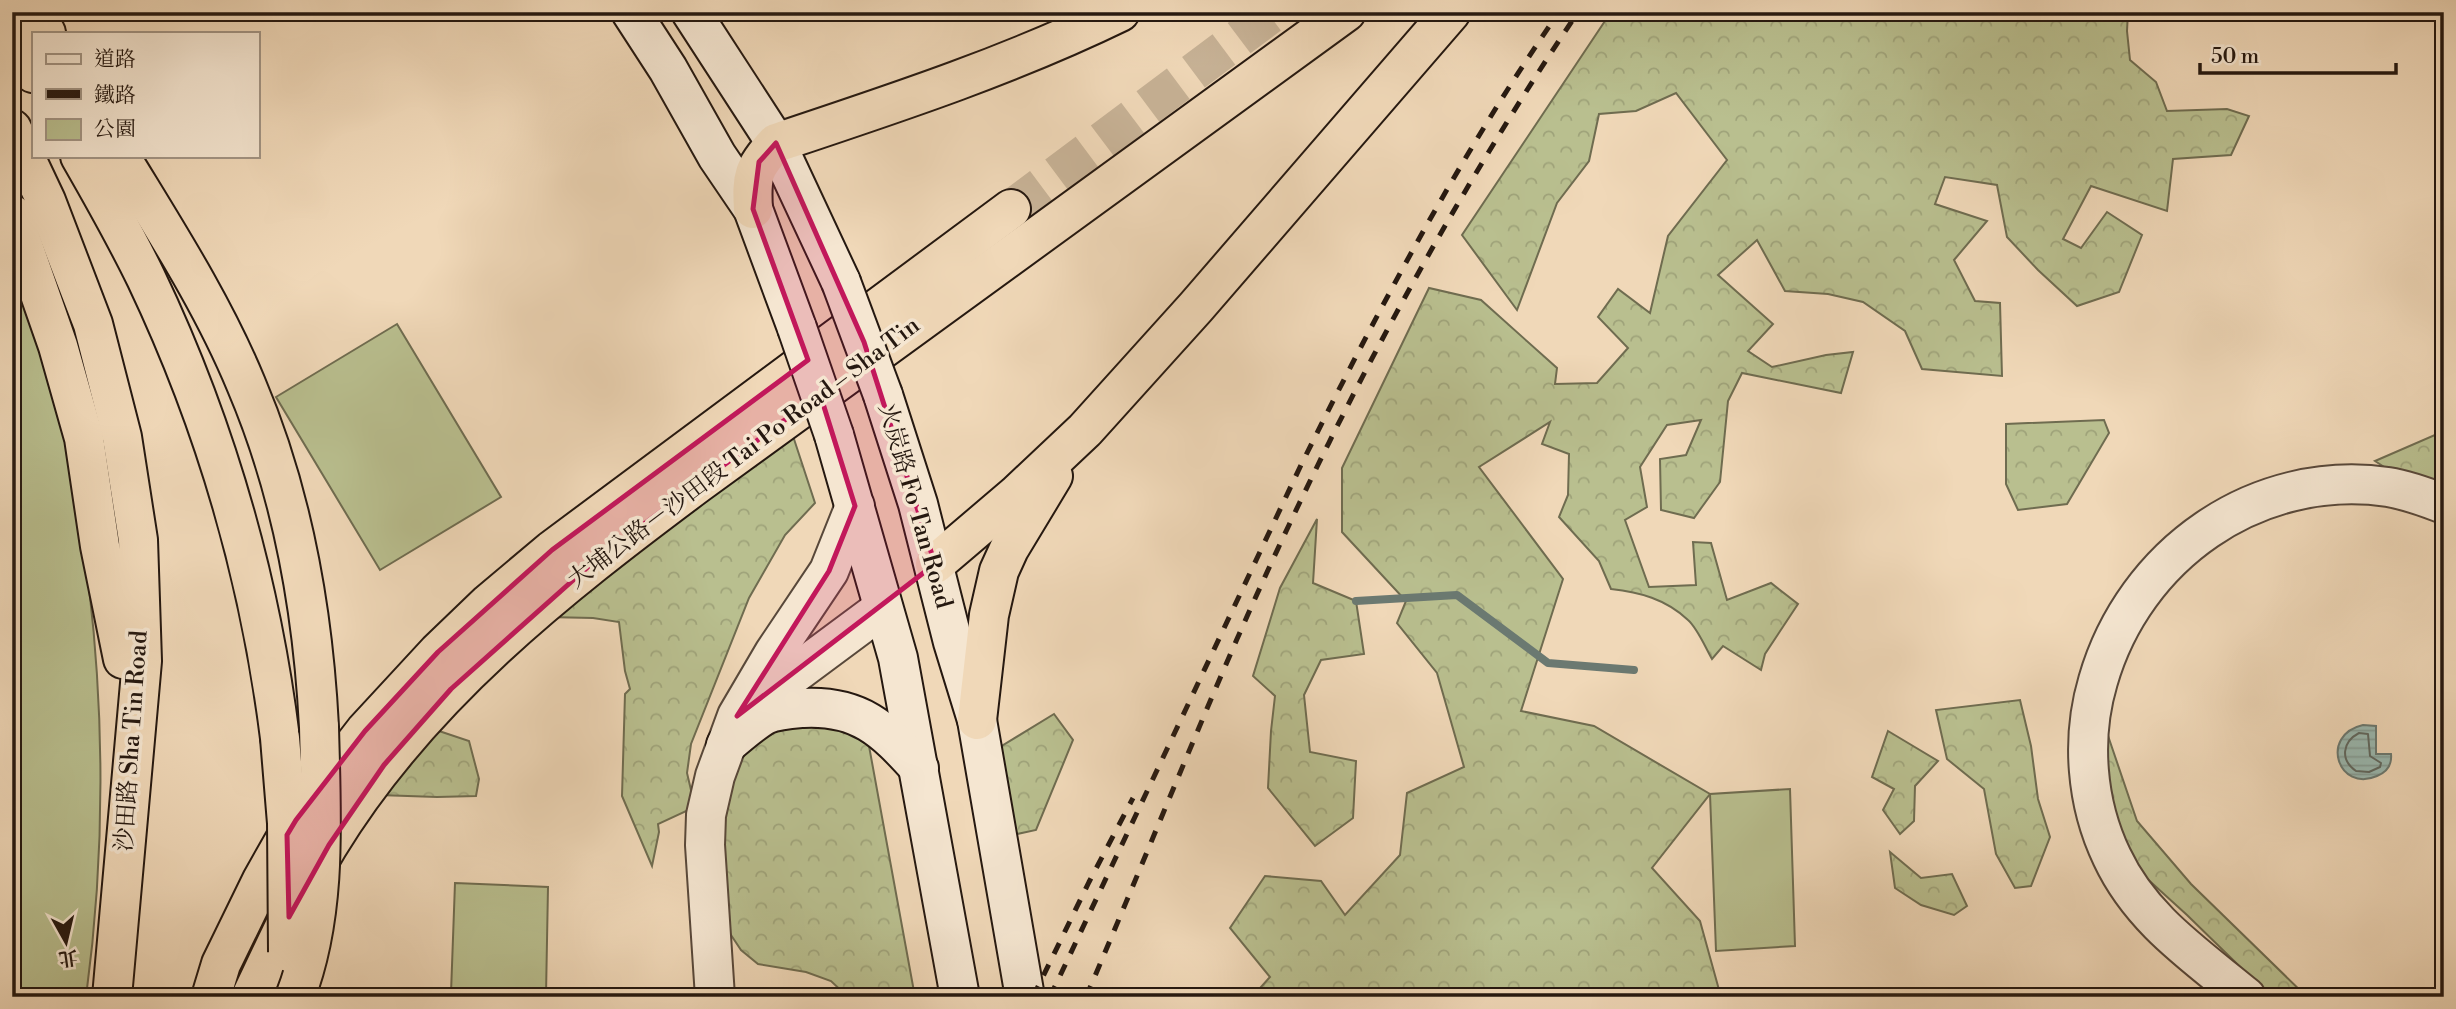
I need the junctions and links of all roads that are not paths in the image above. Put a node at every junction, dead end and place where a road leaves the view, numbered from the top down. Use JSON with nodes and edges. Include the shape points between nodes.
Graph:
{"nodes":[{"id":1,"x":34,"y":12,"type":"edge"},
{"id":2,"x":631,"y":12,"type":"edge"},
{"id":3,"x":691,"y":12,"type":"edge"},
{"id":4,"x":1120,"y":12,"type":"edge"},
{"id":5,"x":1346,"y":12,"type":"edge"},
{"id":6,"x":1451,"y":12,"type":"edge"},
{"id":7,"x":45,"y":32,"type":"edge"},
{"id":8,"x":12,"y":39,"type":"edge"},
{"id":9,"x":32,"y":71,"type":"edge"},
{"id":10,"x":12,"y":129,"type":"edge"},
{"id":11,"x":776,"y":143,"type":"junction"},
{"id":12,"x":81,"y":158,"type":"edge"},
{"id":13,"x":121,"y":158,"type":"edge"},
{"id":14,"x":753,"y":209,"type":"junction"},
{"id":15,"x":1011,"y":209,"type":"tunnel mouth"},
{"id":16,"x":12,"y":214,"type":"edge"},
{"id":17,"x":1071,"y":444,"type":"junction"},
{"id":18,"x":2444,"y":503,"type":"edge"},
{"id":19,"x":855,"y":506,"type":"junction"},
{"id":20,"x":935,"y":564,"type":"junction"},
{"id":21,"x":883,"y":608,"type":"junction"},
{"id":22,"x":977,"y":720,"type":"junction"},
{"id":23,"x":135,"y":723,"type":"junction"},
{"id":24,"x":731,"y":730,"type":"junction"},
{"id":25,"x":919,"y":768,"type":"junction"},
{"id":26,"x":112,"y":997,"type":"edge"},
{"id":27,"x":211,"y":997,"type":"edge"},
{"id":28,"x":251,"y":997,"type":"edge"},
{"id":29,"x":286,"y":997,"type":"edge"},
{"id":30,"x":295,"y":997,"type":"edge"},
{"id":31,"x":715,"y":997,"type":"edge"},
{"id":32,"x":960,"y":997,"type":"edge"},
{"id":33,"x":1025,"y":997,"type":"edge"},
{"id":34,"x":2245,"y":997,"type":"edge"}],
"edges":[{"from":1,"to":7,"type":"highway"},
{"from":2,"to":14,"type":"main road"},
{"from":3,"to":11,"type":"main road","name":"火炭路 Fo Tan Road"},
{"from":4,"to":11,"type":"highway","via":[[977,75]]},
{"from":5,"to":28,"type":"highway","name":"大埔公路－沙田段 Tai Po Road – Sha Tin","via":[[708,476],[598,558],[503,639],[451,689],[376,777],[329,845]]},
{"from":6,"to":17,"type":"highway"},
{"from":8,"to":9,"type":"highway"},
{"from":10,"to":23,"type":"highway","name":"沙田路 Sha Tin Road","via":[[81,289],[122,437],[140,576],[142,661]]},
{"from":11,"to":14,"type":"highway","via":[[759,162],[752,184]]},
{"from":11,"to":20,"type":"main road","name":"火炭路 Fo Tan Road","bridge":true,"via":[[841,282],[883,395]]},
{"from":12,"to":29,"type":"highway","bridge":true,"via":[[151,289],[196,395],[240,533],[280,738],[290,925]]},
{"from":13,"to":30,"type":"highway","bridge":true,"via":[[206,303],[246,382],[285,493],[301,566],[315,668],[321,810],[316,897],[305,971]]},
{"from":14,"to":19,"type":"main road","bridge":true},
{"from":15,"to":27,"type":"highway","name":"大埔公路－沙田段 Tai Po Road – Sha Tin","via":[[552,550],[438,652],[365,731],[296,820],[221,964]]},
{"from":16,"to":23,"type":"highway","via":[[58,346],[84,439]]},
{"from":17,"to":20,"type":"highway"},
{"from":17,"to":22,"type":"highway","via":[[999,570]]},
{"from":18,"to":34,"type":"main road","via":[[2389,487],[2360,485],[2303,490],[2250,506],[2175,553],[2137,597],[2109,645],[2094,695],[2088,748],[2094,802],[2111,855],[2150,915]]},
{"from":19,"to":21,"type":"main road"},
{"from":19,"to":24,"type":"main road","via":[[829,571],[774,653]]},
{"from":20,"to":21,"type":"main road"},
{"from":20,"to":22,"type":"main road","name":"火炭路 Fo Tan Road"},
{"from":21,"to":24,"type":"main road"},
{"from":21,"to":25,"type":"main road"},
{"from":22,"to":33,"type":"main road","name":"火炭路 Fo Tan Road"},
{"from":23,"to":26,"type":"highway","name":"沙田路 Sha Tin Road"},
{"from":24,"to":25,"type":"main road","via":[[789,709],[845,711],[889,735]]},
{"from":24,"to":31,"type":"main road","via":[[706,815]]},
{"from":25,"to":32,"type":"main road"}]}
